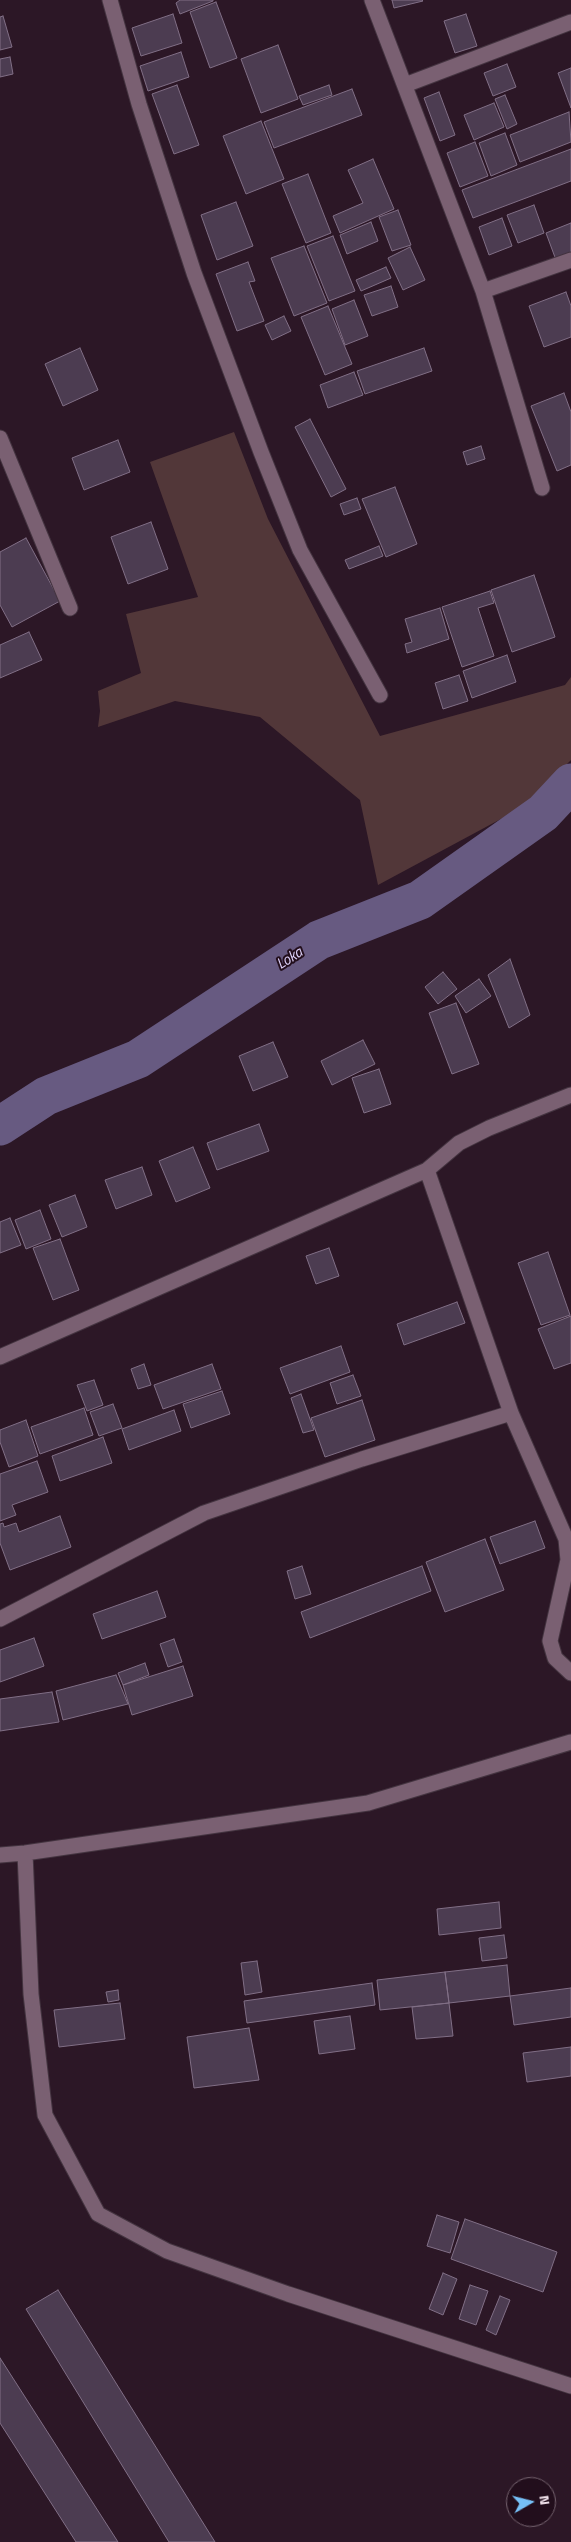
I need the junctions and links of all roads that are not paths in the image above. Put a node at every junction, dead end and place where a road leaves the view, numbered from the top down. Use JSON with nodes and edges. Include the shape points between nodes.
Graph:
{"nodes":[{"id":1,"x":110,"y":0,"type":"edge"},
{"id":2,"x":372,"y":0,"type":"edge"},
{"id":3,"x":571,"y":22,"type":"edge"},
{"id":4,"x":404,"y":85,"type":"junction"},
{"id":5,"x":571,"y":260,"type":"edge"},
{"id":6,"x":483,"y":291,"type":"junction"},
{"id":7,"x":0,"y":438,"type":"edge"},
{"id":8,"x":542,"y":488,"type":"dead end"},
{"id":9,"x":70,"y":608,"type":"dead end"},
{"id":10,"x":380,"y":695,"type":"dead end"},
{"id":11,"x":571,"y":1095,"type":"edge"},
{"id":12,"x":427,"y":1170,"type":"junction"},
{"id":13,"x":0,"y":1357,"type":"edge"},
{"id":14,"x":511,"y":1413,"type":"junction"},
{"id":15,"x":0,"y":1619,"type":"edge"},
{"id":16,"x":571,"y":1673,"type":"edge"},
{"id":17,"x":571,"y":1742,"type":"edge"},
{"id":18,"x":25,"y":1853,"type":"junction"},
{"id":19,"x":0,"y":1855,"type":"edge"},
{"id":20,"x":571,"y":2386,"type":"edge"}],
"edges":[{"from":1,"to":10,"type":"street","via":[[139,104],[194,272],[261,452],[300,550]]},
{"from":2,"to":4,"type":"street"},
{"from":3,"to":4,"type":"street"},
{"from":4,"to":6,"type":"street"},
{"from":5,"to":6,"type":"street"},
{"from":6,"to":8,"type":"street"},
{"from":7,"to":9,"type":"street"},
{"from":11,"to":12,"type":"street","via":[[459,1143]]},
{"from":12,"to":13,"type":"street"},
{"from":12,"to":14,"type":"street"},
{"from":14,"to":15,"type":"street","via":[[204,1513]]},
{"from":14,"to":16,"type":"street","via":[[566,1539],[568,1560],[550,1641],[555,1658]]},
{"from":17,"to":18,"type":"street","via":[[368,1803]]},
{"from":18,"to":19,"type":"street"},
{"from":18,"to":20,"type":"street","via":[[31,1994],[45,2116],[98,2214],[167,2250],[288,2294]]}]}
